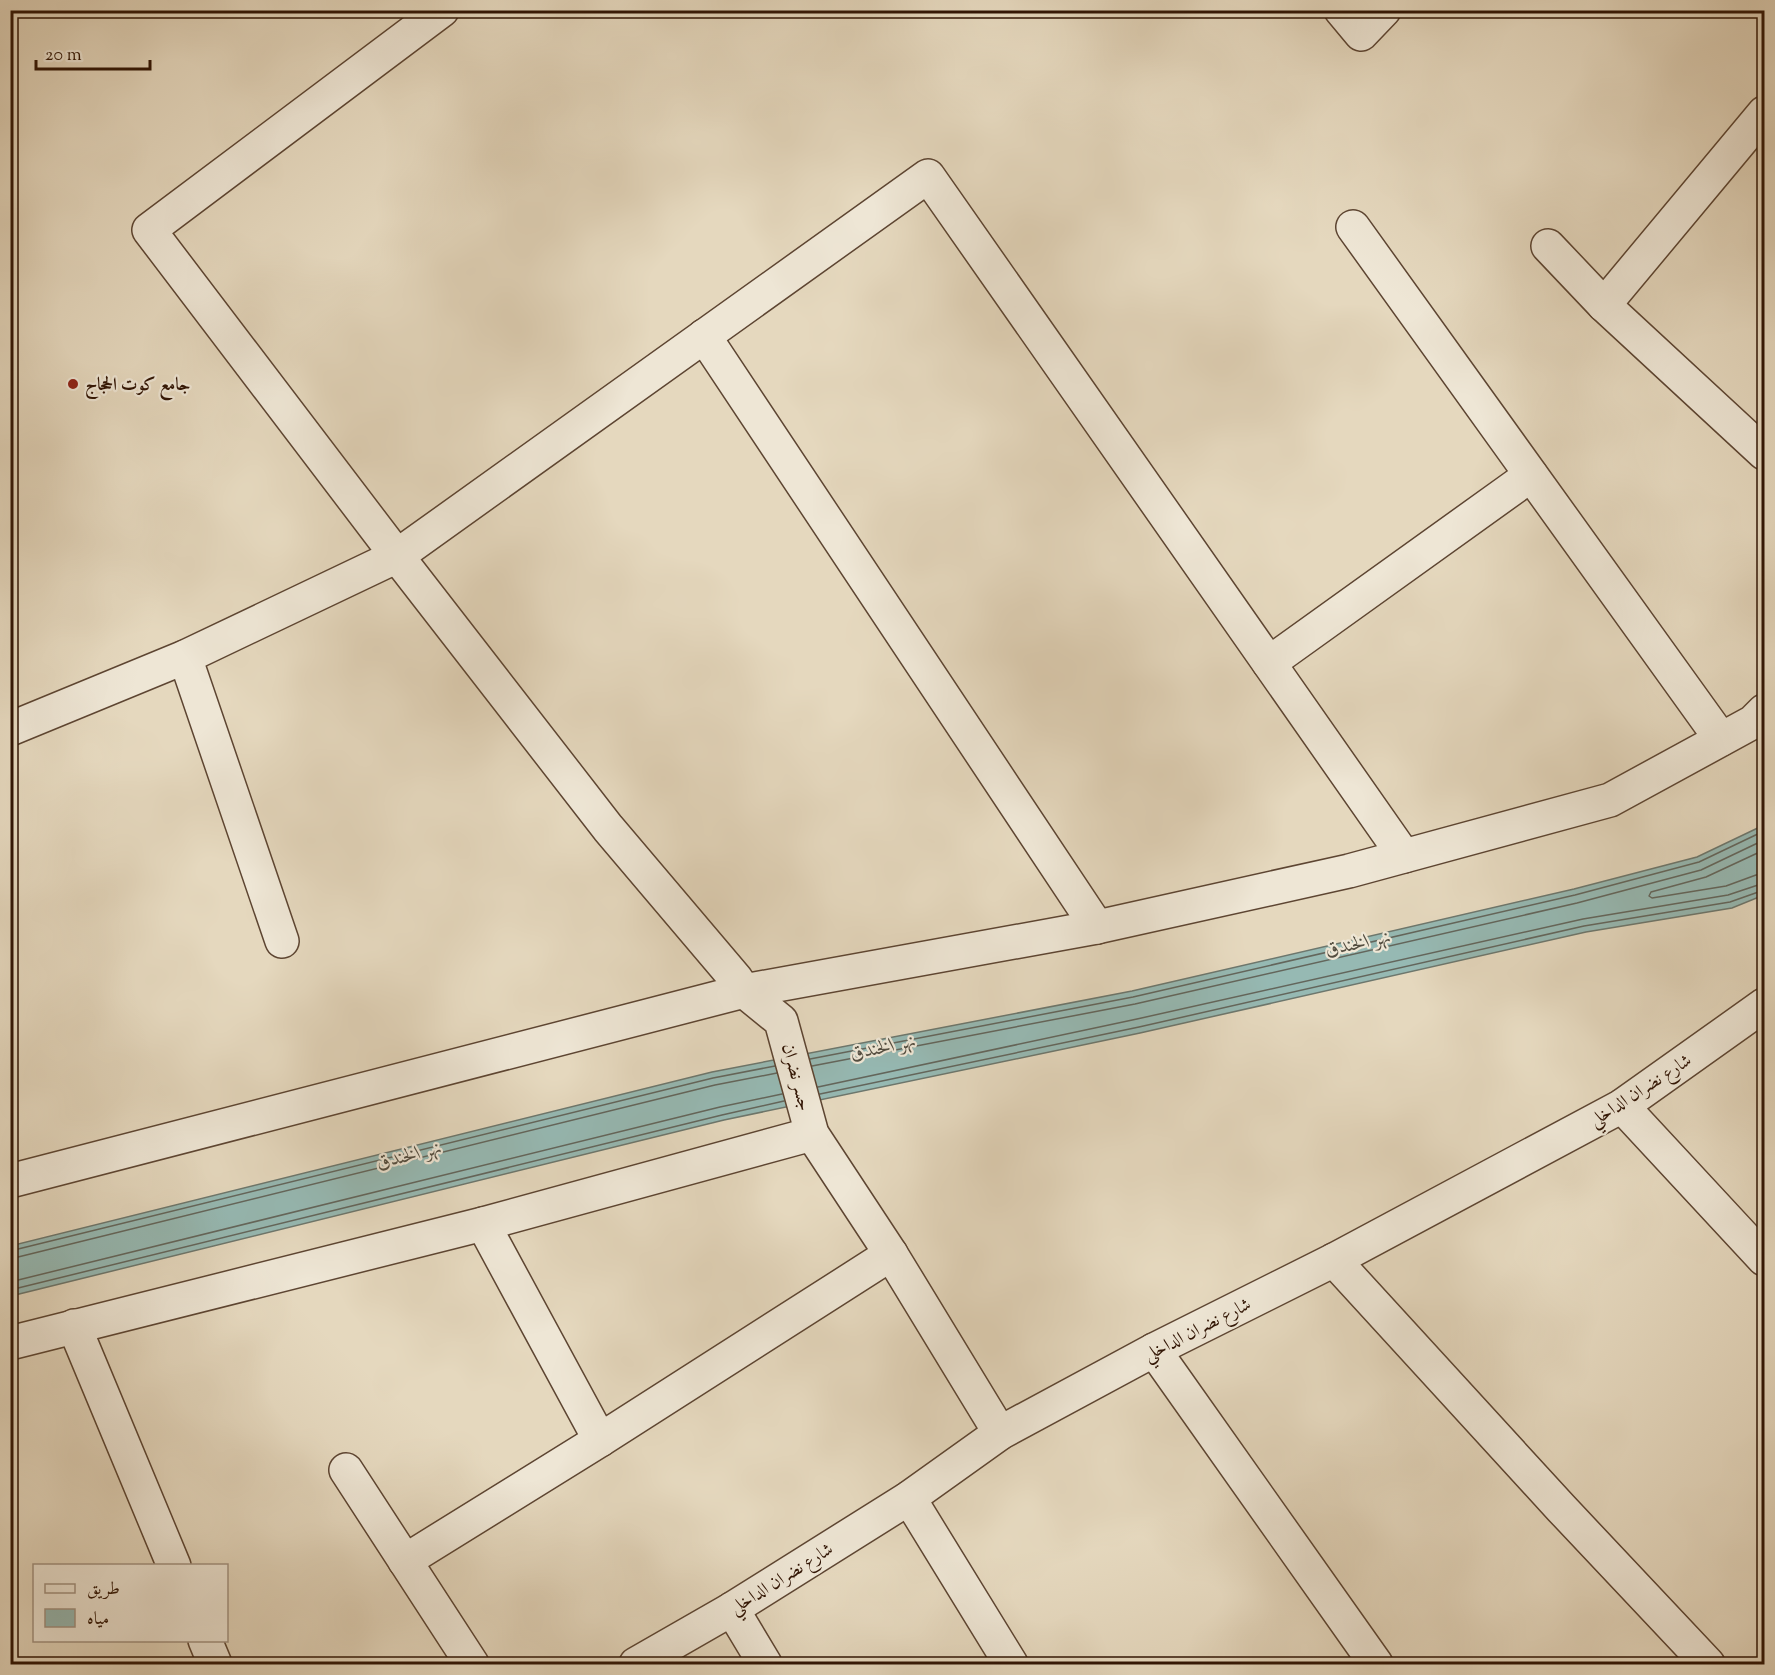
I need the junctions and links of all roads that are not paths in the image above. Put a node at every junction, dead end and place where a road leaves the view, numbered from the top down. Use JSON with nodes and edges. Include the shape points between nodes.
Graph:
{"nodes":[{"id":1,"x":442,"y":10,"type":"edge"},
{"id":2,"x":1341,"y":10,"type":"edge"},
{"id":3,"x":1384,"y":10,"type":"edge"},
{"id":4,"x":1764,"y":113,"type":"edge"},
{"id":5,"x":1353,"y":227,"type":"dead end"},
{"id":6,"x":1548,"y":246,"type":"dead end"},
{"id":7,"x":1604,"y":305,"type":"junction"},
{"id":8,"x":704,"y":336,"type":"junction"},
{"id":9,"x":1764,"y":453,"type":"edge"},
{"id":10,"x":1532,"y":475,"type":"junction"},
{"id":11,"x":397,"y":556,"type":"junction"},
{"id":12,"x":185,"y":657,"type":"junction"},
{"id":13,"x":1269,"y":663,"type":"junction"},
{"id":14,"x":1764,"y":711,"type":"edge"},
{"id":15,"x":10,"y":729,"type":"edge"},
{"id":16,"x":1721,"y":739,"type":"junction"},
{"id":17,"x":1404,"y":856,"type":"junction"},
{"id":18,"x":1097,"y":927,"type":"junction"},
{"id":19,"x":282,"y":941,"type":"dead end"},
{"id":20,"x":744,"y":991,"type":"junction"},
{"id":21,"x":1764,"y":1005,"type":"edge"},
{"id":22,"x":1622,"y":1106,"type":"junction"},
{"id":23,"x":812,"y":1134,"type":"junction"},
{"id":24,"x":10,"y":1181,"type":"edge"},
{"id":25,"x":483,"y":1224,"type":"junction"},
{"id":26,"x":891,"y":1254,"type":"junction"},
{"id":27,"x":1764,"y":1259,"type":"edge"},
{"id":28,"x":1334,"y":1260,"type":"junction"},
{"id":29,"x":74,"y":1326,"type":"junction"},
{"id":30,"x":10,"y":1343,"type":"edge"},
{"id":31,"x":1154,"y":1350,"type":"junction"},
{"id":32,"x":1000,"y":1433,"type":"junction"},
{"id":33,"x":600,"y":1440,"type":"junction"},
{"id":34,"x":346,"y":1470,"type":"dead end"},
{"id":35,"x":909,"y":1498,"type":"junction"},
{"id":36,"x":405,"y":1561,"type":"junction"},
{"id":37,"x":173,"y":1564,"type":"edge"},
{"id":38,"x":732,"y":1610,"type":"junction"},
{"id":39,"x":205,"y":1642,"type":"edge"},
{"id":40,"x":215,"y":1665,"type":"edge"},
{"id":41,"x":472,"y":1665,"type":"edge"},
{"id":42,"x":636,"y":1665,"type":"edge"},
{"id":43,"x":765,"y":1665,"type":"edge"},
{"id":44,"x":1011,"y":1665,"type":"edge"},
{"id":45,"x":1376,"y":1665,"type":"edge"},
{"id":46,"x":1708,"y":1665,"type":"edge"}],
"edges":[{"from":1,"to":11,"type":"street","via":[[148,230]]},
{"from":2,"to":3,"type":"street","via":[[1361,34]]},
{"from":4,"to":7,"type":"street"},
{"from":5,"to":10,"type":"street"},
{"from":6,"to":7,"type":"street"},
{"from":7,"to":9,"type":"street"},
{"from":8,"to":11,"type":"street"},
{"from":8,"to":13,"type":"street","via":[[928,176]]},
{"from":8,"to":18,"type":"street"},
{"from":10,"to":13,"type":"street"},
{"from":10,"to":16,"type":"street"},
{"from":11,"to":12,"type":"street"},
{"from":11,"to":20,"type":"street","via":[[608,828]]},
{"from":12,"to":15,"type":"street"},
{"from":12,"to":19,"type":"street"},
{"from":13,"to":17,"type":"street"},
{"from":14,"to":16,"type":"street","via":[[1753,722]]},
{"from":16,"to":17,"type":"street","via":[[1610,800]]},
{"from":17,"to":18,"type":"street"},
{"from":18,"to":20,"type":"street"},
{"from":20,"to":23,"type":"street","name":"جسر نضران","via":[[781,1021]]},
{"from":20,"to":24,"type":"street"},
{"from":21,"to":22,"type":"street","name":"شارع نضران الداخلي"},
{"from":22,"to":27,"type":"street"},
{"from":22,"to":28,"type":"street","name":"شارع نضران الداخلي"},
{"from":23,"to":25,"type":"street"},
{"from":23,"to":26,"type":"street","name":"جسر نضران"},
{"from":25,"to":29,"type":"street"},
{"from":25,"to":33,"type":"street"},
{"from":26,"to":32,"type":"street","name":"جسر نضران"},
{"from":26,"to":33,"type":"street"},
{"from":28,"to":31,"type":"street","name":"شارع نضران الداخلي"},
{"from":28,"to":46,"type":"street"},
{"from":29,"to":30,"type":"street"},
{"from":29,"to":37,"type":"street"},
{"from":31,"to":32,"type":"street","name":"شارع نضران الداخلي"},
{"from":31,"to":45,"type":"street"},
{"from":32,"to":35,"type":"street","name":"شارع نضران الداخلي"},
{"from":33,"to":36,"type":"street"},
{"from":34,"to":36,"type":"street"},
{"from":35,"to":38,"type":"street","name":"شارع نضران الداخلي"},
{"from":35,"to":44,"type":"street"},
{"from":36,"to":41,"type":"street"},
{"from":38,"to":42,"type":"street","name":"شارع نضران الداخلي"},
{"from":38,"to":43,"type":"street"},
{"from":39,"to":40,"type":"street"}]}
